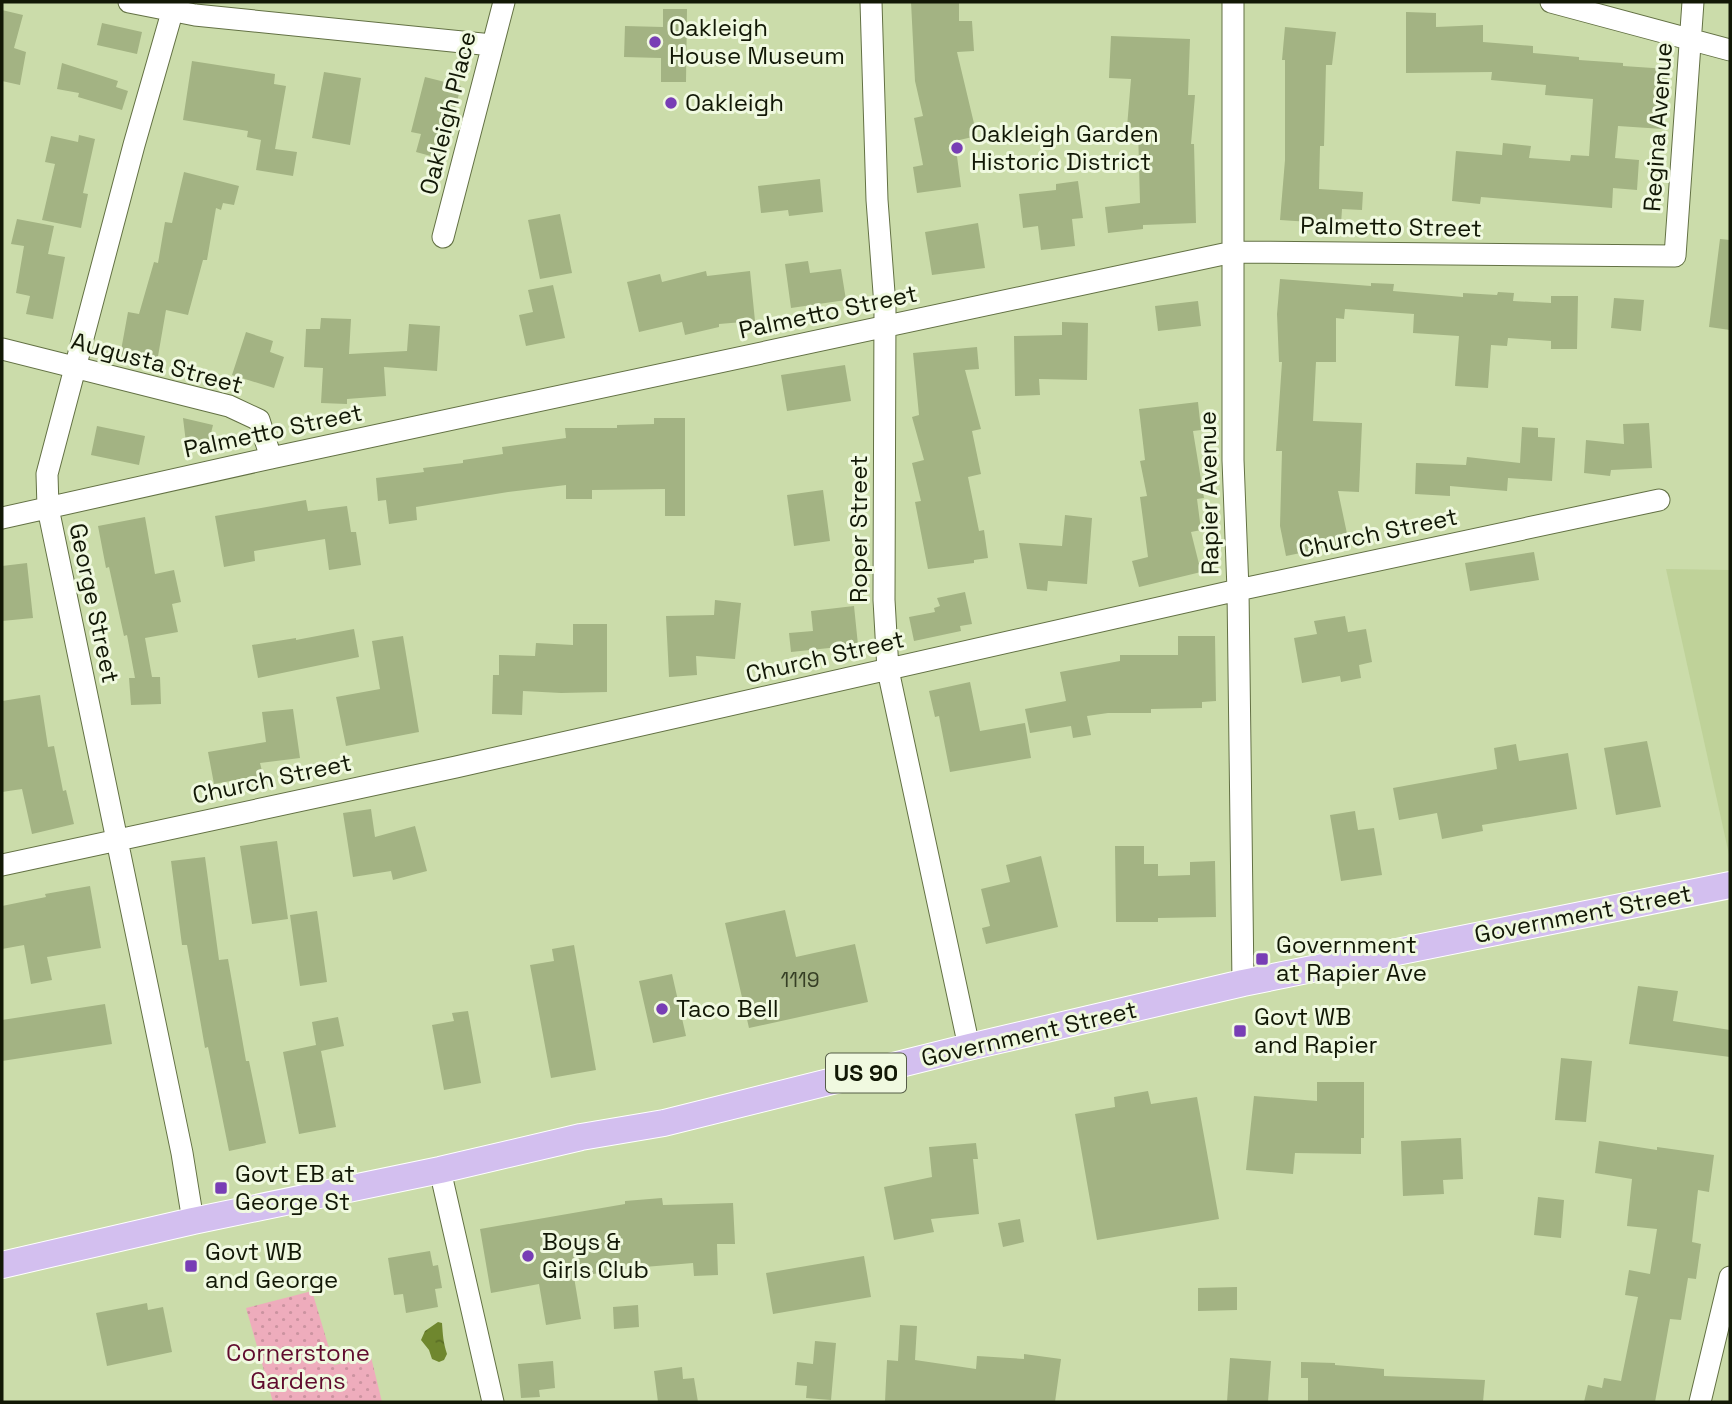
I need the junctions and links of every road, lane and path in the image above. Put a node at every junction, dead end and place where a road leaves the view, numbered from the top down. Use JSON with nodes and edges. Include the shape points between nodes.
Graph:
{"nodes":[{"id":1,"x":129,"y":2,"type":"edge"},
{"id":2,"x":504,"y":2,"type":"edge"},
{"id":3,"x":871,"y":2,"type":"edge"},
{"id":4,"x":1233,"y":2,"type":"edge"},
{"id":5,"x":1551,"y":2,"type":"edge"},
{"id":6,"x":1693,"y":2,"type":"edge"},
{"id":7,"x":174,"y":7,"type":"edge"},
{"id":8,"x":1690,"y":39,"type":"junction"},
{"id":9,"x":492,"y":45,"type":"junction"},
{"id":10,"x":1730,"y":50,"type":"edge"},
{"id":11,"x":443,"y":237,"type":"dead end"},
{"id":12,"x":1233,"y":252,"type":"junction"},
{"id":13,"x":1675,"y":256,"type":"joint"},
{"id":14,"x":885,"y":327,"type":"junction"},
{"id":15,"x":2,"y":349,"type":"edge"},
{"id":16,"x":75,"y":367,"type":"junction"},
{"id":17,"x":271,"y":458,"type":"junction"},
{"id":18,"x":1659,"y":500,"type":"dead end"},
{"id":19,"x":48,"y":508,"type":"junction"},
{"id":20,"x":2,"y":519,"type":"edge"},
{"id":21,"x":1238,"y":590,"type":"junction"},
{"id":22,"x":888,"y":670,"type":"junction"},
{"id":23,"x":116,"y":839,"type":"junction"},
{"id":24,"x":2,"y":865,"type":"edge"},
{"id":25,"x":1730,"y":885,"type":"edge"},
{"id":26,"x":1242,"y":983,"type":"junction"},
{"id":27,"x":969,"y":1047,"type":"junction"},
{"id":28,"x":440,"y":1170,"type":"junction"},
{"id":29,"x":193,"y":1222,"type":"junction"},
{"id":30,"x":2,"y":1265,"type":"edge"},
{"id":31,"x":1730,"y":1277,"type":"edge"},
{"id":32,"x":494,"y":1402,"type":"edge"},
{"id":33,"x":1700,"y":1402,"type":"edge"}],
"edges":[{"from":1,"to":7,"type":"street"},
{"from":2,"to":9,"type":"street","name":"Oakleigh Place"},
{"from":3,"to":14,"type":"street","name":"Roper Street"},
{"from":4,"to":12,"type":"street","name":"Rapier Avenue"},
{"from":5,"to":8,"type":"street"},
{"from":6,"to":8,"type":"street","name":"Regina Avenue"},
{"from":7,"to":9,"type":"street"},
{"from":7,"to":16,"type":"street","name":"George Street"},
{"from":8,"to":10,"type":"street"},
{"from":8,"to":13,"type":"street","name":"Regina Avenue"},
{"from":9,"to":11,"type":"street","name":"Oakleigh Place"},
{"from":12,"to":13,"type":"street","name":"Palmetto Street"},
{"from":12,"to":14,"type":"street","name":"Palmetto Street"},
{"from":12,"to":21,"type":"street","name":"Rapier Avenue"},
{"from":14,"to":17,"type":"street","name":"Palmetto Street"},
{"from":14,"to":22,"type":"street","name":"Roper Street"},
{"from":15,"to":16,"type":"street","name":"Augusta Street"},
{"from":16,"to":17,"type":"street","name":"Augusta Street","via":[[229,406],[259,420]]},
{"from":16,"to":19,"type":"street","name":"George Street","via":[[47,474]]},
{"from":17,"to":19,"type":"street","name":"Palmetto Street"},
{"from":18,"to":21,"type":"street","name":"Church Street"},
{"from":19,"to":20,"type":"street","name":"Palmetto Street"},
{"from":19,"to":23,"type":"street","name":"George Street"},
{"from":21,"to":22,"type":"street","name":"Church Street"},
{"from":21,"to":26,"type":"street","name":"Rapier Avenue"},
{"from":22,"to":23,"type":"street","name":"Church Street"},
{"from":22,"to":27,"type":"street","name":"Roper Street"},
{"from":23,"to":24,"type":"street","name":"Church Street"},
{"from":23,"to":29,"type":"street","name":"George Street"},
{"from":25,"to":26,"type":"main road","name":"Government Street","number":"US 90"},
{"from":26,"to":27,"type":"main road","name":"Government Street","number":"US 90"},
{"from":27,"to":28,"type":"main road","name":"Government Street","number":"US 90","via":[[664,1123]]},
{"from":28,"to":29,"type":"main road","name":"Government Street","number":"US 90"},
{"from":28,"to":32,"type":"street"},
{"from":29,"to":30,"type":"main road","name":"Government Street","number":"US 90"},
{"from":31,"to":33,"type":"street"}]}
